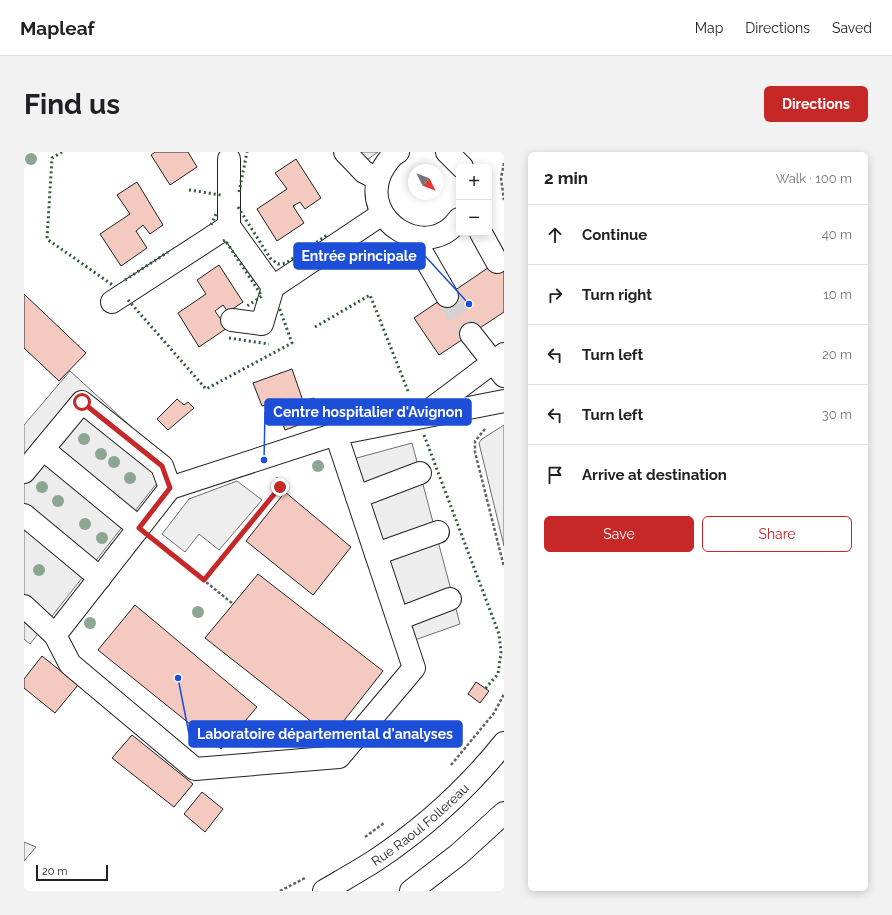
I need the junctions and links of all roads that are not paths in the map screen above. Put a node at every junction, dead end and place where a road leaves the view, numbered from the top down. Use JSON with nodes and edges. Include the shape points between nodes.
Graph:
{"nodes":[{"id":1,"x":345,"y":152,"type":"edge"},
{"id":2,"x":398,"y":152,"type":"edge"},
{"id":3,"x":229,"y":159,"type":"dead end"},
{"id":4,"x":378,"y":179,"type":"junction"},
{"id":5,"x":382,"y":214,"type":"junction"},
{"id":6,"x":456,"y":222,"type":"edge"},
{"id":7,"x":229,"y":226,"type":"junction"},
{"id":8,"x":483,"y":236,"type":"edge"},
{"id":9,"x":413,"y":237,"type":"junction"},
{"id":10,"x":497,"y":262,"type":"dead end"},
{"id":11,"x":273,"y":287,"type":"junction"},
{"id":12,"x":447,"y":296,"type":"tunnel mouth"},
{"id":13,"x":112,"y":302,"type":"dead end"},
{"id":14,"x":232,"y":320,"type":"dead end"},
{"id":15,"x":471,"y":334,"type":"tunnel mouth"},
{"id":16,"x":500,"y":364,"type":"edge"},
{"id":17,"x":504,"y":401,"type":"edge"},
{"id":18,"x":418,"y":419,"type":"junction"},
{"id":19,"x":336,"y":434,"type":"junction"},
{"id":20,"x":43,"y":449,"type":"junction"},
{"id":21,"x":24,"y":472,"type":"edge"},
{"id":22,"x":420,"y":472,"type":"dead end"},
{"id":23,"x":170,"y":488,"type":"junction"},
{"id":24,"x":357,"y":497,"type":"junction"},
{"id":25,"x":24,"y":515,"type":"edge"},
{"id":26,"x":139,"y":528,"type":"junction"},
{"id":27,"x":438,"y":532,"type":"dead end"},
{"id":28,"x":376,"y":554,"type":"junction"},
{"id":29,"x":100,"y":578,"type":"junction"},
{"id":30,"x":450,"y":599,"type":"dead end"},
{"id":31,"x":24,"y":606,"type":"edge"},
{"id":32,"x":398,"y":619,"type":"junction"},
{"id":33,"x":55,"y":635,"type":"junction"},
{"id":34,"x":504,"y":742,"type":"edge"},
{"id":35,"x":504,"y":813,"type":"edge"},
{"id":36,"x":324,"y":891,"type":"edge"},
{"id":37,"x":411,"y":891,"type":"edge"}],
"edges":[{"from":1,"to":4,"type":"street","via":[[364,172]]},
{"from":2,"to":4,"type":"street","via":[[384,165]]},
{"from":3,"to":7,"type":"street"},
{"from":4,"to":5,"type":"street","via":[[376,196]]},
{"from":5,"to":9,"type":"street","via":[[390,224]]},
{"from":5,"to":11,"type":"street"},
{"from":6,"to":9,"type":"street","via":[[445,232],[429,237]]},
{"from":7,"to":11,"type":"street"},
{"from":7,"to":13,"type":"street"},
{"from":8,"to":10,"type":"street"},
{"from":9,"to":12,"type":"street"},
{"from":11,"to":14,"type":"street","via":[[262,324]]},
{"from":15,"to":16,"type":"street"},
{"from":16,"to":18,"type":"street"},
{"from":17,"to":18,"type":"street"},
{"from":18,"to":19,"type":"street"},
{"from":19,"to":23,"type":"street"},
{"from":19,"to":24,"type":"street"},
{"from":20,"to":21,"type":"street"},
{"from":20,"to":23,"type":"street","via":[[82,402],[162,466]]},
{"from":20,"to":26,"type":"street"},
{"from":22,"to":24,"type":"street"},
{"from":23,"to":26,"type":"street"},
{"from":24,"to":28,"type":"street"},
{"from":25,"to":29,"type":"street"},
{"from":26,"to":29,"type":"street"},
{"from":27,"to":28,"type":"street"},
{"from":28,"to":32,"type":"street"},
{"from":29,"to":33,"type":"street"},
{"from":30,"to":32,"type":"street"},
{"from":31,"to":33,"type":"street"},
{"from":32,"to":33,"type":"street","via":[[414,668],[339,757],[195,769],[70,664]]},
{"from":34,"to":36,"type":"street","name":"Rue Raoul Follereau","via":[[453,799],[416,831],[376,860]]},
{"from":35,"to":37,"type":"street","via":[[459,854]]}]}
